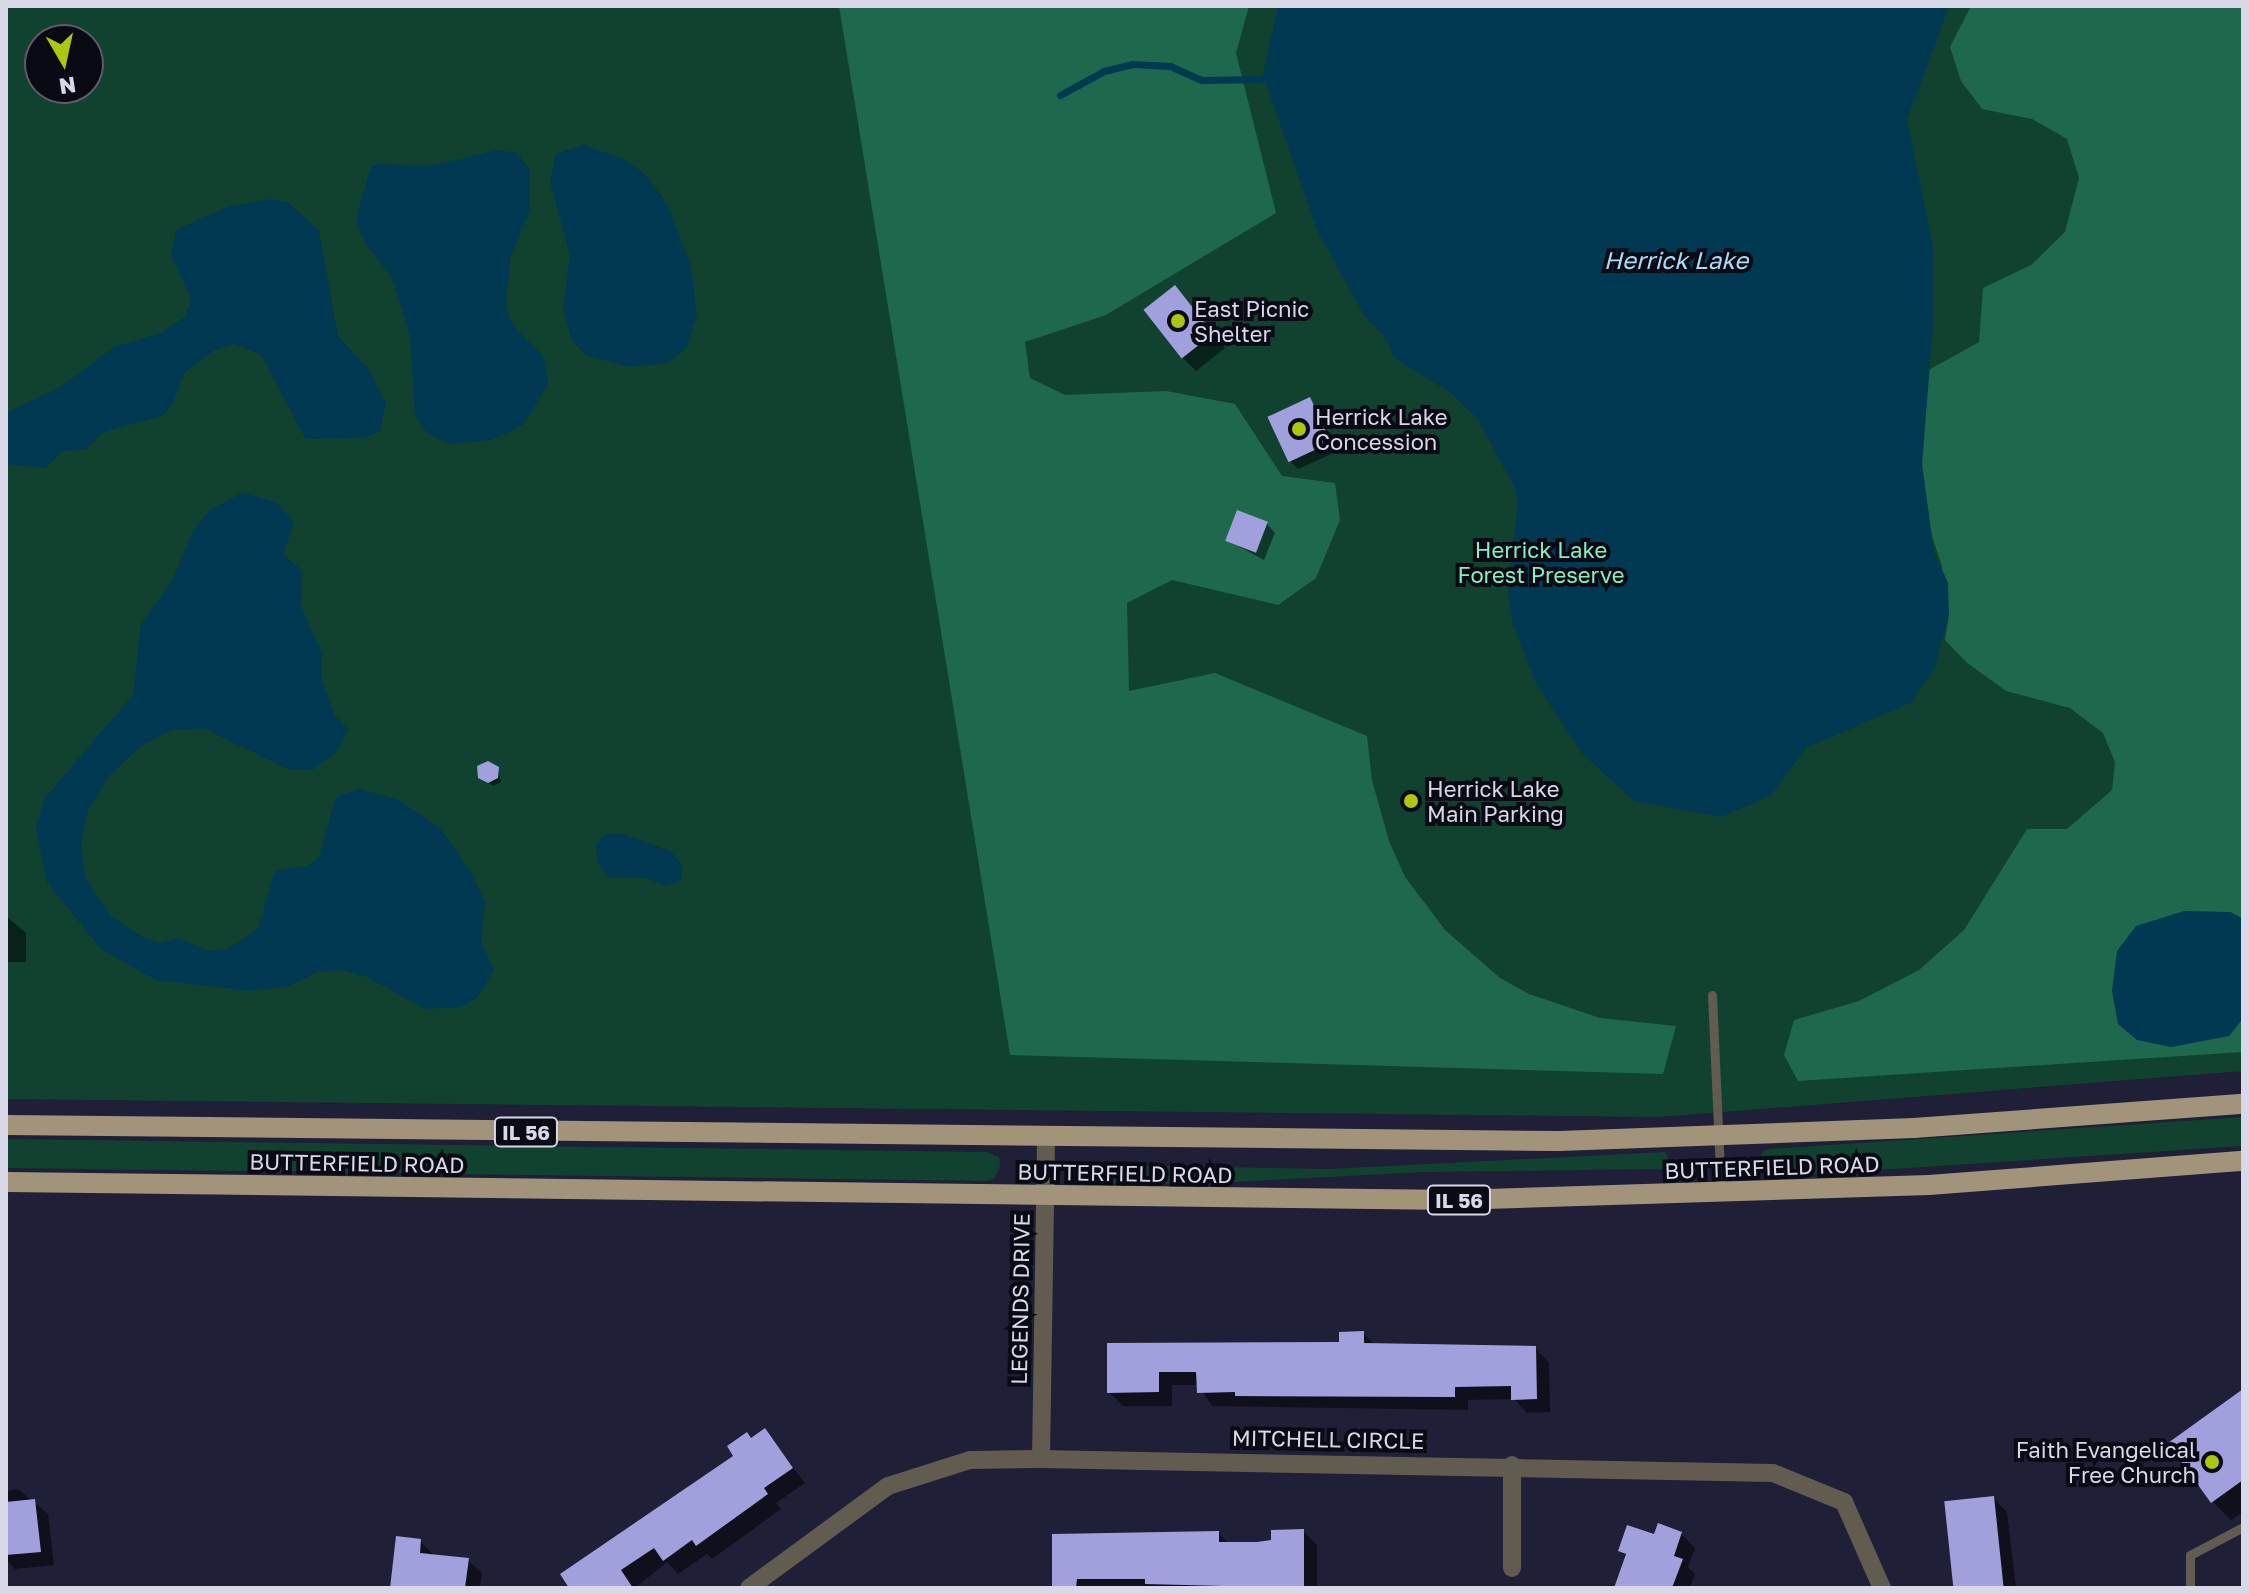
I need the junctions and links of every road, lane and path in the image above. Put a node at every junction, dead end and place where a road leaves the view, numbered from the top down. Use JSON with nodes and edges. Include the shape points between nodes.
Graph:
{"nodes":[{"id":1,"x":1712,"y":995,"type":"dead end"},
{"id":2,"x":2243,"y":1104,"type":"edge"},
{"id":3,"x":6,"y":1125,"type":"edge"},
{"id":4,"x":1720,"y":1136,"type":"junction"},
{"id":5,"x":1046,"y":1139,"type":"junction"},
{"id":6,"x":2243,"y":1161,"type":"edge"},
{"id":7,"x":6,"y":1182,"type":"edge"},
{"id":8,"x":1721,"y":1194,"type":"junction"},
{"id":9,"x":1045,"y":1196,"type":"junction"},
{"id":10,"x":1041,"y":1459,"type":"junction"},
{"id":11,"x":1512,"y":1465,"type":"junction"},
{"id":12,"x":2243,"y":1527,"type":"edge"},
{"id":13,"x":1512,"y":1568,"type":"dead end"},
{"id":14,"x":749,"y":1588,"type":"edge"},
{"id":15,"x":1882,"y":1588,"type":"edge"},
{"id":16,"x":2190,"y":1588,"type":"edge"}],
"edges":[{"from":1,"to":4,"type":"lane"},
{"from":2,"to":4,"type":"main road","name":"BUTTERFIELD ROAD","number":"IL 56"},
{"from":3,"to":5,"type":"main road","name":"BUTTERFIELD ROAD","number":"IL 56"},
{"from":4,"to":5,"type":"main road","name":"BUTTERFIELD ROAD","number":"IL 56","via":[[1435,1142]]},
{"from":4,"to":8,"type":"lane"},
{"from":5,"to":9,"type":"street","name":"LEGENDS DRIVE"},
{"from":6,"to":8,"type":"main road","name":"BUTTERFIELD ROAD","number":"IL 56","via":[[2012,1180]]},
{"from":7,"to":9,"type":"main road","name":"BUTTERFIELD ROAD","number":"IL 56"},
{"from":8,"to":9,"type":"main road","name":"BUTTERFIELD ROAD","number":"IL 56","via":[[1455,1200]]},
{"from":9,"to":10,"type":"street","name":"LEGENDS DRIVE"},
{"from":10,"to":11,"type":"street","name":"MITCHELL CIRCLE"},
{"from":10,"to":14,"type":"street","name":"MITCHELL CIRCLE","via":[[970,1460],[888,1486]]},
{"from":11,"to":13,"type":"street"},
{"from":11,"to":15,"type":"street","name":"MITCHELL CIRCLE","via":[[1773,1473],[1805,1483],[1844,1502]]},
{"from":12,"to":16,"type":"lane","via":[[2190,1555]]}]}
